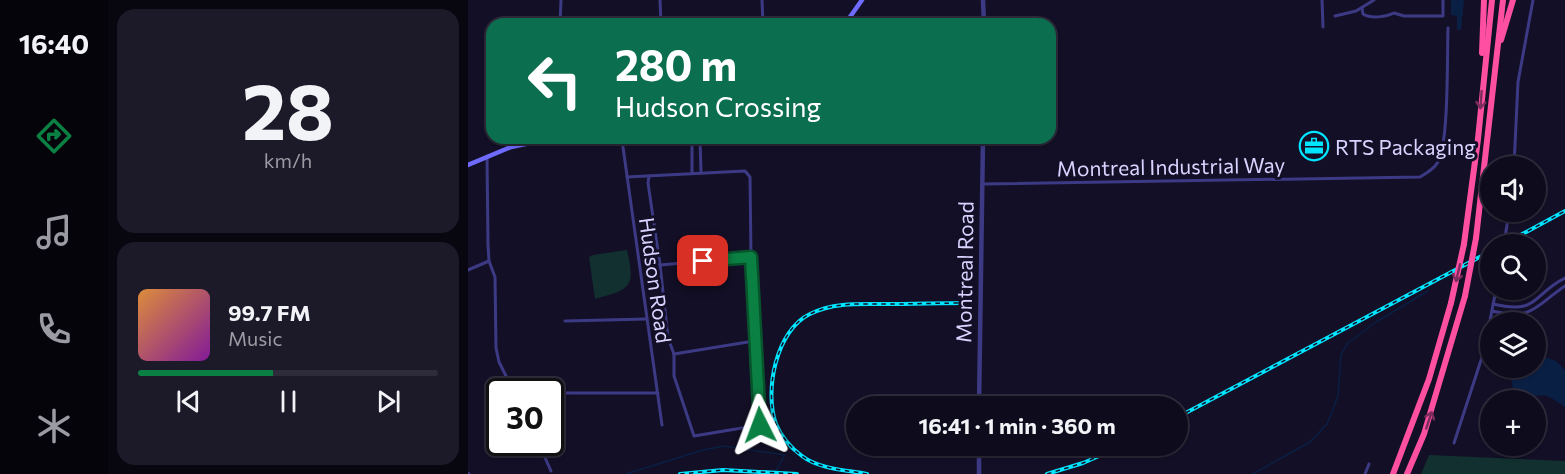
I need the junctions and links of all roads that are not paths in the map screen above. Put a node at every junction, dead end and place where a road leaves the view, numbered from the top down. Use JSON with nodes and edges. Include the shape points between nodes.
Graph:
{"nodes":[{"id":1,"x":561,"y":0,"type":"edge"},
{"id":2,"x":660,"y":0,"type":"edge"},
{"id":3,"x":762,"y":0,"type":"edge"},
{"id":4,"x":862,"y":0,"type":"edge"},
{"id":5,"x":983,"y":0,"type":"edge"},
{"id":6,"x":1322,"y":0,"type":"edge"},
{"id":7,"x":1374,"y":0,"type":"edge"},
{"id":8,"x":1443,"y":0,"type":"edge"},
{"id":9,"x":1484,"y":0,"type":"edge"},
{"id":10,"x":1492,"y":0,"type":"edge"},
{"id":11,"x":1503,"y":0,"type":"edge"},
{"id":12,"x":1513,"y":0,"type":"edge"},
{"id":13,"x":1533,"y":0,"type":"edge"},
{"id":14,"x":1362,"y":8,"type":"junction"},
{"id":15,"x":1335,"y":16,"type":"dead end"},
{"id":16,"x":560,"y":18,"type":"edge"},
{"id":17,"x":660,"y":18,"type":"edge"},
{"id":18,"x":762,"y":18,"type":"edge"},
{"id":19,"x":848,"y":18,"type":"edge"},
{"id":20,"x":984,"y":18,"type":"edge"},
{"id":21,"x":1323,"y":27,"type":"dead end"},
{"id":22,"x":1448,"y":28,"type":"dead end"},
{"id":23,"x":1497,"y":49,"type":"junction"},
{"id":24,"x":1483,"y":78,"type":"junction"},
{"id":25,"x":524,"y":144,"type":"edge"},
{"id":26,"x":623,"y":144,"type":"edge"},
{"id":27,"x":692,"y":144,"type":"edge"},
{"id":28,"x":700,"y":144,"type":"edge"},
{"id":29,"x":983,"y":144,"type":"edge"},
{"id":30,"x":487,"y":156,"type":"junction"},
{"id":31,"x":1514,"y":156,"type":"edge"},
{"id":32,"x":468,"y":165,"type":"edge"},
{"id":33,"x":692,"y":173,"type":"junction"},
{"id":34,"x":701,"y":173,"type":"junction"},
{"id":35,"x":649,"y":176,"type":"junction"},
{"id":36,"x":627,"y":177,"type":"junction"},
{"id":37,"x":982,"y":184,"type":"junction"},
{"id":38,"x":751,"y":257,"type":"junction"},
{"id":39,"x":489,"y":261,"type":"junction"},
{"id":40,"x":703,"y":261,"type":"junction"},
{"id":41,"x":660,"y":265,"type":"junction"},
{"id":42,"x":468,"y":270,"type":"edge"},
{"id":43,"x":705,"y":277,"type":"dead end"},
{"id":44,"x":1565,"y":278,"type":"edge"},
{"id":45,"x":1565,"y":286,"type":"edge"},
{"id":46,"x":1494,"y":300,"type":"edge"},
{"id":47,"x":1493,"y":304,"type":"junction"},
{"id":48,"x":1492,"y":311,"type":"junction"},
{"id":49,"x":646,"y":319,"type":"junction"},
{"id":50,"x":565,"y":321,"type":"dead end"},
{"id":51,"x":754,"y":341,"type":"junction"},
{"id":52,"x":674,"y":354,"type":"junction"},
{"id":53,"x":507,"y":378,"type":"edge"},
{"id":54,"x":564,"y":393,"type":"edge"},
{"id":55,"x":658,"y":393,"type":"junction"},
{"id":56,"x":979,"y":396,"type":"edge"},
{"id":57,"x":662,"y":424,"type":"dead end"},
{"id":58,"x":1454,"y":443,"type":"dead end"},
{"id":59,"x":544,"y":456,"type":"edge"},
{"id":60,"x":979,"y":456,"type":"edge"},
{"id":61,"x":1369,"y":464,"type":"dead end"},
{"id":62,"x":551,"y":471,"type":"dead end"},
{"id":63,"x":979,"y":474,"type":"edge"},
{"id":64,"x":1365,"y":474,"type":"edge"},
{"id":65,"x":1393,"y":474,"type":"edge"},
{"id":66,"x":1407,"y":474,"type":"edge"}],
"edges":[{"from":1,"to":16,"type":"street"},
{"from":2,"to":17,"type":"street"},
{"from":3,"to":18,"type":"street"},
{"from":4,"to":19,"type":"main road"},
{"from":5,"to":20,"type":"street"},
{"from":6,"to":21,"type":"street"},
{"from":7,"to":14,"type":"street"},
{"from":8,"to":14,"type":"street","via":[[1443,16],[1366,16]]},
{"from":9,"to":24,"type":"highway"},
{"from":10,"to":24,"type":"highway"},
{"from":11,"to":23,"type":"highway"},
{"from":12,"to":23,"type":"highway"},
{"from":13,"to":31,"type":"street","via":[[1518,82]]},
{"from":14,"to":15,"type":"street"},
{"from":22,"to":37,"type":"street","name":"Montreal Industrial Way","via":[[1441,154],[1437,164],[1420,177]]},
{"from":66,"to":23,"type":"highway","one_way":true,"bridge":true,"via":[[1424,434],[1465,296],[1476,238]]},
{"from":24,"to":65,"type":"highway","one_way":true,"bridge":true,"via":[[1464,244],[1451,303],[1429,379]]},
{"from":25,"to":30,"type":"main road"},
{"from":26,"to":36,"type":"street","name":"Hudson Road"},
{"from":27,"to":33,"type":"street"},
{"from":28,"to":34,"type":"street"},
{"from":29,"to":37,"type":"street","name":"Montreal Road"},
{"from":30,"to":32,"type":"main road"},
{"from":30,"to":39,"type":"street"},
{"from":33,"to":34,"type":"street"},
{"from":33,"to":35,"type":"street"},
{"from":34,"to":38,"type":"street","via":[[745,171],[750,177]]},
{"from":35,"to":36,"type":"street"},
{"from":35,"to":41,"type":"street"},
{"from":36,"to":49,"type":"street","name":"Hudson Road"},
{"from":37,"to":56,"type":"street","name":"Montreal Road"},
{"from":38,"to":40,"type":"street"},
{"from":38,"to":51,"type":"street"},
{"from":39,"to":42,"type":"street"},
{"from":39,"to":53,"type":"street","via":[[495,277],[499,362]]},
{"from":40,"to":41,"type":"street"},
{"from":40,"to":43,"type":"street"},
{"from":41,"to":52,"type":"street","via":[[668,338]]},
{"from":44,"to":47,"type":"street","via":[[1523,308]]},
{"from":45,"to":48,"type":"street","via":[[1526,313],[1508,315]]},
{"from":46,"to":47,"type":"street"},
{"from":47,"to":48,"type":"street"},
{"from":48,"to":58,"type":"street","via":[[1484,351]]},
{"from":49,"to":50,"type":"street"},
{"from":49,"to":55,"type":"street","name":"Hudson Road"},
{"from":51,"to":52,"type":"street"},
{"from":51,"to":52,"type":"street","via":[[760,425],[694,436],[674,376]]},
{"from":54,"to":55,"type":"street"},
{"from":55,"to":57,"type":"street","name":"Hudson Road"},
{"from":59,"to":62,"type":"street"},
{"from":60,"to":63,"type":"street"},
{"from":61,"to":64,"type":"street"}]}
